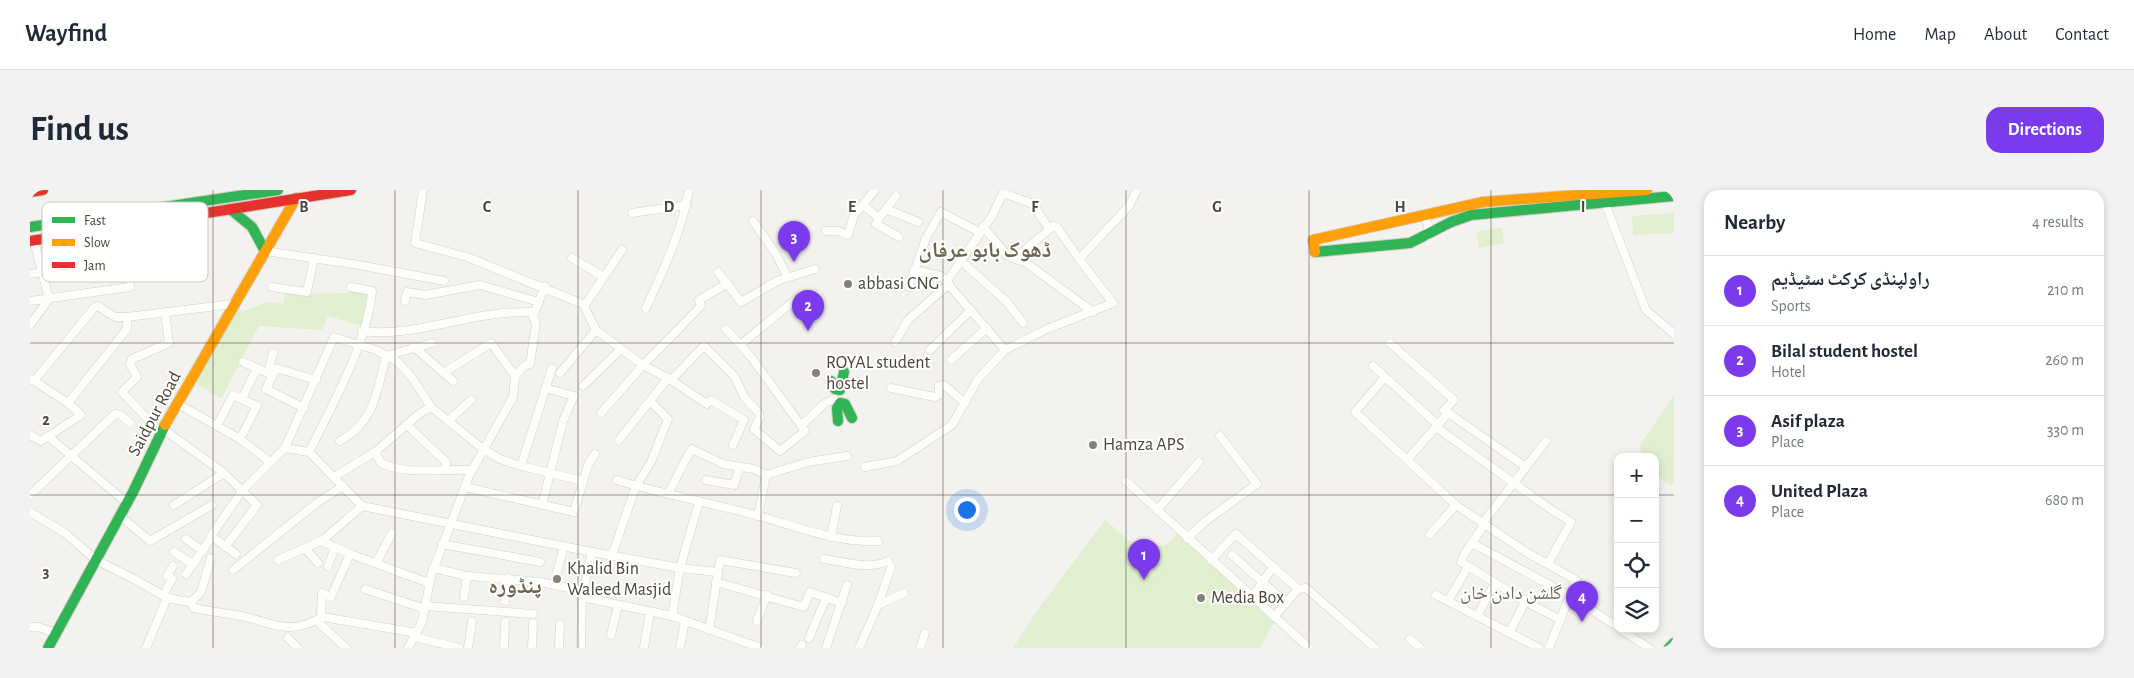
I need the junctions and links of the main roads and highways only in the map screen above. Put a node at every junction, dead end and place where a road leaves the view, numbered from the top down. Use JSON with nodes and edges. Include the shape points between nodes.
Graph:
{"nodes":[{"id":1,"x":43,"y":190,"type":"edge"},
{"id":2,"x":278,"y":190,"type":"edge"},
{"id":3,"x":351,"y":190,"type":"edge"},
{"id":4,"x":1647,"y":190,"type":"edge"},
{"id":5,"x":30,"y":192,"type":"edge"},
{"id":6,"x":1674,"y":196,"type":"edge"},
{"id":7,"x":296,"y":198,"type":"junction"},
{"id":8,"x":1603,"y":198,"type":"junction"},
{"id":9,"x":198,"y":202,"type":"edge"},
{"id":10,"x":230,"y":209,"type":"junction"},
{"id":11,"x":1470,"y":210,"type":"junction"},
{"id":12,"x":208,"y":212,"type":"edge"},
{"id":13,"x":265,"y":251,"type":"junction"},
{"id":14,"x":844,"y":372,"type":"dead end"},
{"id":15,"x":831,"y":381,"type":"dead end"},
{"id":16,"x":852,"y":418,"type":"dead end"},
{"id":17,"x":838,"y":420,"type":"dead end"},
{"id":18,"x":1674,"y":643,"type":"edge"},
{"id":19,"x":48,"y":648,"type":"edge"},
{"id":20,"x":1669,"y":648,"type":"edge"}],
"edges":[{"from":1,"to":5,"type":"main road"},
{"from":2,"to":9,"type":"main road"},
{"from":3,"to":7,"type":"main road"},
{"from":4,"to":8,"type":"main road"},
{"from":6,"to":8,"type":"main road"},
{"from":7,"to":10,"type":"main road"},
{"from":7,"to":13,"type":"main road","name":"Saidpur Road"},
{"from":8,"to":11,"type":"main road","via":[[1492,201]]},
{"from":10,"to":12,"type":"main road"},
{"from":10,"to":13,"type":"main road","via":[[252,224]]},
{"from":11,"to":11,"type":"main road","via":[[1410,243],[1313,252],[1313,240],[1423,216]]},
{"from":13,"to":19,"type":"main road","name":"Saidpur Road","via":[[163,429],[127,504]]},
{"from":14,"to":15,"type":"main road","via":[[840,390],[835,389]]},
{"from":16,"to":17,"type":"main road","via":[[845,404],[840,403]]},
{"from":18,"to":20,"type":"main road"}]}
